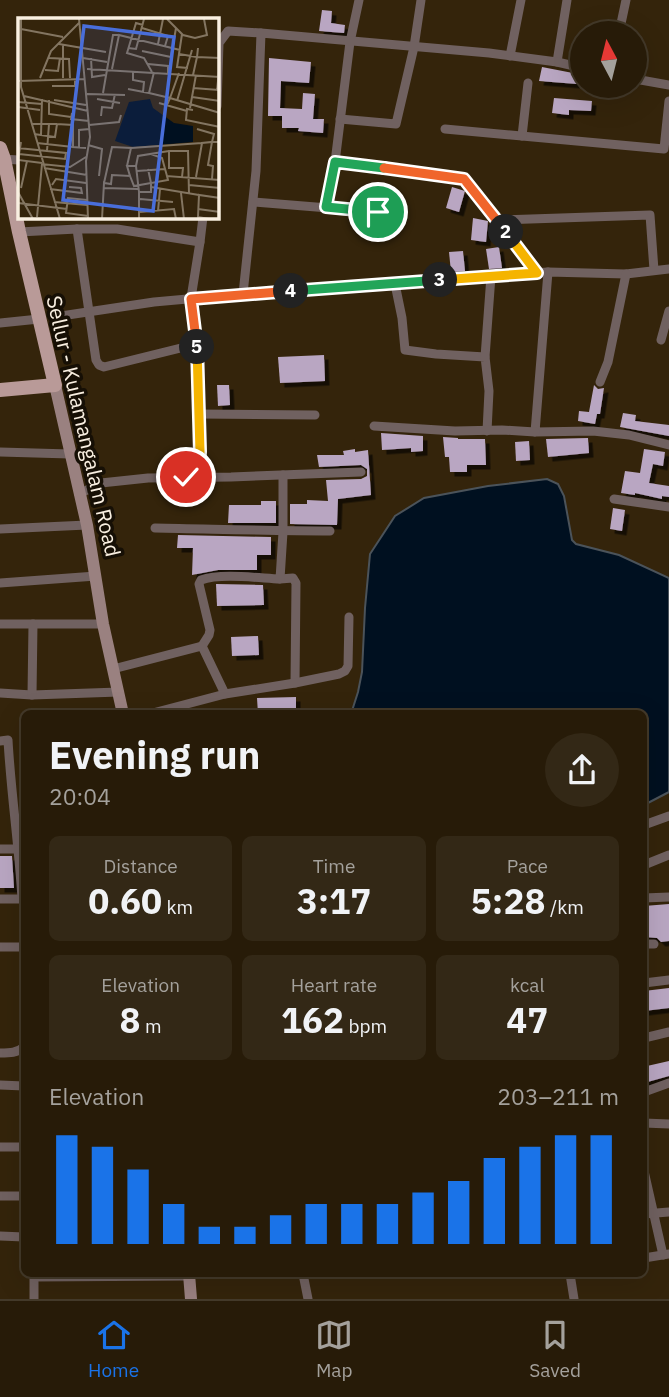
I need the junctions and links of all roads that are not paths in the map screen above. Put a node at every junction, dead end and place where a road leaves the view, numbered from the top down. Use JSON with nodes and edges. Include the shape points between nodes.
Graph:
{"nodes":[{"id":1,"x":359,"y":0,"type":"edge"},
{"id":2,"x":421,"y":0,"type":"edge"},
{"id":3,"x":521,"y":0,"type":"edge"},
{"id":4,"x":567,"y":0,"type":"edge"},
{"id":5,"x":625,"y":0,"type":"edge"},
{"id":6,"x":621,"y":21,"type":"edge"},
{"id":7,"x":261,"y":33,"type":"junction"},
{"id":8,"x":350,"y":42,"type":"junction"},
{"id":9,"x":219,"y":43,"type":"edge"},
{"id":10,"x":414,"y":47,"type":"junction"},
{"id":11,"x":510,"y":56,"type":"junction"},
{"id":12,"x":558,"y":62,"type":"junction"},
{"id":13,"x":570,"y":65,"type":"edge"},
{"id":14,"x":648,"y":81,"type":"edge"},
{"id":15,"x":528,"y":83,"type":"dead end"},
{"id":16,"x":669,"y":85,"type":"edge"},
{"id":17,"x":669,"y":101,"type":"edge"},
{"id":18,"x":340,"y":119,"type":"junction"},
{"id":19,"x":445,"y":129,"type":"dead end"},
{"id":20,"x":522,"y":136,"type":"junction"},
{"id":21,"x":6,"y":156,"type":"edge"},
{"id":22,"x":335,"y":162,"type":"junction"},
{"id":23,"x":253,"y":202,"type":"junction"},
{"id":24,"x":18,"y":207,"type":"edge"},
{"id":25,"x":326,"y":207,"type":"junction"},
{"id":26,"x":378,"y":212,"type":"dead end"},
{"id":27,"x":21,"y":219,"type":"edge"},
{"id":28,"x":203,"y":219,"type":"edge"},
{"id":29,"x":498,"y":220,"type":"junction"},
{"id":30,"x":77,"y":229,"type":"junction"},
{"id":31,"x":24,"y":232,"type":"junction"},
{"id":32,"x":200,"y":242,"type":"junction"},
{"id":33,"x":669,"y":269,"type":"edge"},
{"id":34,"x":654,"y":270,"type":"junction"},
{"id":35,"x":548,"y":272,"type":"junction"},
{"id":36,"x":537,"y":273,"type":"junction"},
{"id":37,"x":626,"y":274,"type":"junction"},
{"id":38,"x":491,"y":276,"type":"junction"},
{"id":39,"x":395,"y":284,"type":"junction"},
{"id":40,"x":243,"y":294,"type":"junction"},
{"id":41,"x":191,"y":299,"type":"junction"},
{"id":42,"x":669,"y":311,"type":"edge"},
{"id":43,"x":88,"y":313,"type":"junction"},
{"id":44,"x":61,"y":316,"type":"dead end"},
{"id":45,"x":39,"y":319,"type":"junction"},
{"id":46,"x":0,"y":323,"type":"edge"},
{"id":47,"x":662,"y":340,"type":"dead end"},
{"id":48,"x":197,"y":344,"type":"junction"},
{"id":49,"x":485,"y":357,"type":"junction"},
{"id":50,"x":600,"y":383,"type":"dead end"},
{"id":51,"x":55,"y":384,"type":"junction"},
{"id":52,"x":0,"y":390,"type":"edge"},
{"id":53,"x":198,"y":414,"type":"junction"},
{"id":54,"x":315,"y":415,"type":"dead end"},
{"id":55,"x":374,"y":426,"type":"dead end"},
{"id":56,"x":487,"y":431,"type":"junction"},
{"id":57,"x":535,"y":432,"type":"junction"},
{"id":58,"x":669,"y":445,"type":"edge"},
{"id":59,"x":0,"y":452,"type":"edge"},
{"id":60,"x":69,"y":454,"type":"junction"},
{"id":61,"x":361,"y":472,"type":"dead end"},
{"id":62,"x":283,"y":475,"type":"junction"},
{"id":63,"x":198,"y":477,"type":"junction"},
{"id":64,"x":79,"y":494,"type":"junction"},
{"id":65,"x":614,"y":499,"type":"dead end"},
{"id":66,"x":669,"y":507,"type":"edge"},
{"id":67,"x":87,"y":525,"type":"junction"},
{"id":68,"x":155,"y":528,"type":"dead end"},
{"id":69,"x":0,"y":529,"type":"edge"},
{"id":70,"x":330,"y":531,"type":"dead end"},
{"id":71,"x":283,"y":532,"type":"junction"},
{"id":72,"x":96,"y":576,"type":"junction"},
{"id":73,"x":280,"y":579,"type":"junction"},
{"id":74,"x":0,"y":583,"type":"edge"},
{"id":75,"x":349,"y":618,"type":"dead end"},
{"id":76,"x":0,"y":624,"type":"edge"},
{"id":77,"x":33,"y":624,"type":"junction"},
{"id":78,"x":103,"y":624,"type":"junction"},
{"id":79,"x":206,"y":641,"type":"junction"},
{"id":80,"x":113,"y":669,"type":"junction"},
{"id":81,"x":295,"y":683,"type":"junction"},
{"id":82,"x":119,"y":692,"type":"junction"},
{"id":83,"x":0,"y":693,"type":"edge"},
{"id":84,"x":225,"y":694,"type":"junction"},
{"id":85,"x":32,"y":695,"type":"junction"},
{"id":86,"x":122,"y":710,"type":"edge"},
{"id":87,"x":164,"y":710,"type":"edge"},
{"id":88,"x":0,"y":741,"type":"edge"},
{"id":89,"x":0,"y":793,"type":"edge"},
{"id":90,"x":11,"y":793,"type":"junction"},
{"id":91,"x":669,"y":816,"type":"edge"},
{"id":92,"x":647,"y":824,"type":"edge"},
{"id":93,"x":0,"y":849,"type":"edge"},
{"id":94,"x":19,"y":849,"type":"junction"},
{"id":95,"x":669,"y":855,"type":"edge"},
{"id":96,"x":647,"y":864,"type":"edge"},
{"id":97,"x":21,"y":874,"type":"edge"},
{"id":98,"x":669,"y":897,"type":"edge"},
{"id":99,"x":647,"y":898,"type":"edge"},
{"id":100,"x":0,"y":899,"type":"edge"},
{"id":101,"x":21,"y":899,"type":"edge"},
{"id":102,"x":0,"y":947,"type":"edge"},
{"id":103,"x":21,"y":947,"type":"edge"},
{"id":104,"x":669,"y":980,"type":"edge"},
{"id":105,"x":647,"y":983,"type":"edge"},
{"id":106,"x":669,"y":1032,"type":"edge"},
{"id":107,"x":647,"y":1037,"type":"edge"},
{"id":108,"x":21,"y":1049,"type":"edge"},
{"id":109,"x":0,"y":1053,"type":"edge"},
{"id":110,"x":669,"y":1083,"type":"edge"},
{"id":111,"x":0,"y":1085,"type":"edge"},
{"id":112,"x":21,"y":1086,"type":"edge"},
{"id":113,"x":647,"y":1091,"type":"edge"},
{"id":114,"x":647,"y":1123,"type":"edge"},
{"id":115,"x":669,"y":1124,"type":"edge"},
{"id":116,"x":0,"y":1147,"type":"edge"},
{"id":117,"x":21,"y":1147,"type":"edge"},
{"id":118,"x":0,"y":1196,"type":"edge"},
{"id":119,"x":21,"y":1196,"type":"edge"},
{"id":120,"x":669,"y":1212,"type":"edge"},
{"id":121,"x":648,"y":1214,"type":"edge"},
{"id":122,"x":0,"y":1236,"type":"edge"},
{"id":123,"x":21,"y":1237,"type":"edge"},
{"id":124,"x":666,"y":1255,"type":"edge"},
{"id":125,"x":647,"y":1258,"type":"edge"},
{"id":126,"x":34,"y":1277,"type":"edge"},
{"id":127,"x":189,"y":1277,"type":"edge"},
{"id":128,"x":304,"y":1277,"type":"edge"},
{"id":129,"x":570,"y":1277,"type":"edge"},
{"id":130,"x":34,"y":1299,"type":"edge"},
{"id":131,"x":191,"y":1299,"type":"edge"},
{"id":132,"x":308,"y":1299,"type":"edge"},
{"id":133,"x":574,"y":1299,"type":"edge"}],
"edges":[{"from":1,"to":8,"type":"street"},
{"from":2,"to":10,"type":"street"},
{"from":3,"to":11,"type":"street"},
{"from":4,"to":12,"type":"street"},
{"from":5,"to":6,"type":"street"},
{"from":7,"to":8,"type":"street"},
{"from":7,"to":9,"type":"street","via":[[228,31]]},
{"from":7,"to":23,"type":"street"},
{"from":8,"to":10,"type":"street"},
{"from":8,"to":18,"type":"street"},
{"from":10,"to":11,"type":"street"},
{"from":10,"to":18,"type":"street","via":[[396,124]]},
{"from":11,"to":12,"type":"street"},
{"from":12,"to":13,"type":"street"},
{"from":14,"to":16,"type":"street"},
{"from":15,"to":20,"type":"street"},
{"from":17,"to":20,"type":"street","via":[[664,149]]},
{"from":18,"to":22,"type":"street"},
{"from":19,"to":20,"type":"street"},
{"from":21,"to":24,"type":"main road","name":"Sellur - Kulamangalam Road"},
{"from":22,"to":25,"type":"street"},
{"from":22,"to":29,"type":"street","via":[[464,179]]},
{"from":23,"to":25,"type":"street"},
{"from":23,"to":40,"type":"street"},
{"from":25,"to":26,"type":"street"},
{"from":27,"to":31,"type":"main road","name":"Sellur - Kulamangalam Road"},
{"from":28,"to":32,"type":"street"},
{"from":29,"to":34,"type":"street","via":[[650,215]]},
{"from":29,"to":36,"type":"street"},
{"from":30,"to":31,"type":"street"},
{"from":30,"to":32,"type":"street","via":[[117,229]]},
{"from":30,"to":43,"type":"street"},
{"from":31,"to":45,"type":"main road","name":"Sellur - Kulamangalam Road"},
{"from":32,"to":41,"type":"street"},
{"from":33,"to":34,"type":"street"},
{"from":34,"to":37,"type":"street"},
{"from":35,"to":36,"type":"street"},
{"from":35,"to":37,"type":"street"},
{"from":35,"to":57,"type":"street"},
{"from":36,"to":38,"type":"street"},
{"from":37,"to":50,"type":"street"},
{"from":38,"to":39,"type":"street"},
{"from":38,"to":49,"type":"street"},
{"from":39,"to":40,"type":"street"},
{"from":39,"to":49,"type":"street","via":[[405,350]]},
{"from":40,"to":41,"type":"street"},
{"from":41,"to":43,"type":"street"},
{"from":41,"to":48,"type":"street"},
{"from":42,"to":47,"type":"street"},
{"from":43,"to":44,"type":"street"},
{"from":43,"to":48,"type":"street","via":[[96,359],[104,368]]},
{"from":45,"to":46,"type":"street"},
{"from":45,"to":51,"type":"main road","name":"Sellur - Kulamangalam Road"},
{"from":48,"to":53,"type":"street"},
{"from":49,"to":56,"type":"street"},
{"from":51,"to":52,"type":"main road"},
{"from":51,"to":60,"type":"main road","name":"Sellur - Kulamangalam Road"},
{"from":53,"to":54,"type":"street"},
{"from":53,"to":63,"type":"street"},
{"from":55,"to":56,"type":"street"},
{"from":56,"to":57,"type":"street"},
{"from":57,"to":58,"type":"street","via":[[593,431]]},
{"from":59,"to":60,"type":"street"},
{"from":60,"to":64,"type":"main road","name":"Sellur - Kulamangalam Road"},
{"from":61,"to":62,"type":"street"},
{"from":62,"to":63,"type":"street"},
{"from":62,"to":71,"type":"street"},
{"from":63,"to":64,"type":"street","via":[[101,483]]},
{"from":64,"to":67,"type":"main road","name":"Sellur - Kulamangalam Road"},
{"from":65,"to":66,"type":"street"},
{"from":67,"to":69,"type":"street"},
{"from":67,"to":72,"type":"main road","name":"Sellur - Kulamangalam Road"},
{"from":68,"to":71,"type":"street"},
{"from":70,"to":71,"type":"street"},
{"from":71,"to":73,"type":"street"},
{"from":72,"to":74,"type":"street"},
{"from":72,"to":78,"type":"main road","name":"Sellur - Kulamangalam Road"},
{"from":73,"to":79,"type":"street","via":[[201,580],[210,630]]},
{"from":73,"to":81,"type":"street","via":[[293,578],[296,583]]},
{"from":75,"to":81,"type":"street","via":[[345,671]]},
{"from":76,"to":77,"type":"street"},
{"from":77,"to":78,"type":"street"},
{"from":77,"to":85,"type":"street"},
{"from":78,"to":80,"type":"main road","name":"Sellur - Kulamangalam Road"},
{"from":79,"to":80,"type":"street"},
{"from":79,"to":84,"type":"street"},
{"from":80,"to":82,"type":"main road","name":"Sellur - Kulamangalam Road"},
{"from":81,"to":84,"type":"street"},
{"from":82,"to":85,"type":"street"},
{"from":82,"to":86,"type":"main road","name":"Sellur - Kulamangalam Road"},
{"from":83,"to":85,"type":"street"},
{"from":84,"to":87,"type":"street"},
{"from":88,"to":90,"type":"street","via":[[8,740]]},
{"from":89,"to":90,"type":"street"},
{"from":90,"to":94,"type":"street"},
{"from":91,"to":92,"type":"street"},
{"from":93,"to":94,"type":"street"},
{"from":94,"to":97,"type":"street"},
{"from":95,"to":96,"type":"street"},
{"from":98,"to":99,"type":"street"},
{"from":100,"to":101,"type":"street"},
{"from":102,"to":103,"type":"street"},
{"from":104,"to":105,"type":"street"},
{"from":106,"to":107,"type":"street"},
{"from":108,"to":109,"type":"street"},
{"from":110,"to":113,"type":"street"},
{"from":111,"to":112,"type":"street"},
{"from":114,"to":115,"type":"street"},
{"from":116,"to":117,"type":"street"},
{"from":118,"to":119,"type":"street"},
{"from":120,"to":121,"type":"street"},
{"from":121,"to":124,"type":"street"},
{"from":122,"to":123,"type":"street"},
{"from":124,"to":125,"type":"street"},
{"from":126,"to":130,"type":"street"},
{"from":127,"to":131,"type":"main road"},
{"from":128,"to":132,"type":"street"},
{"from":129,"to":133,"type":"street"}]}
